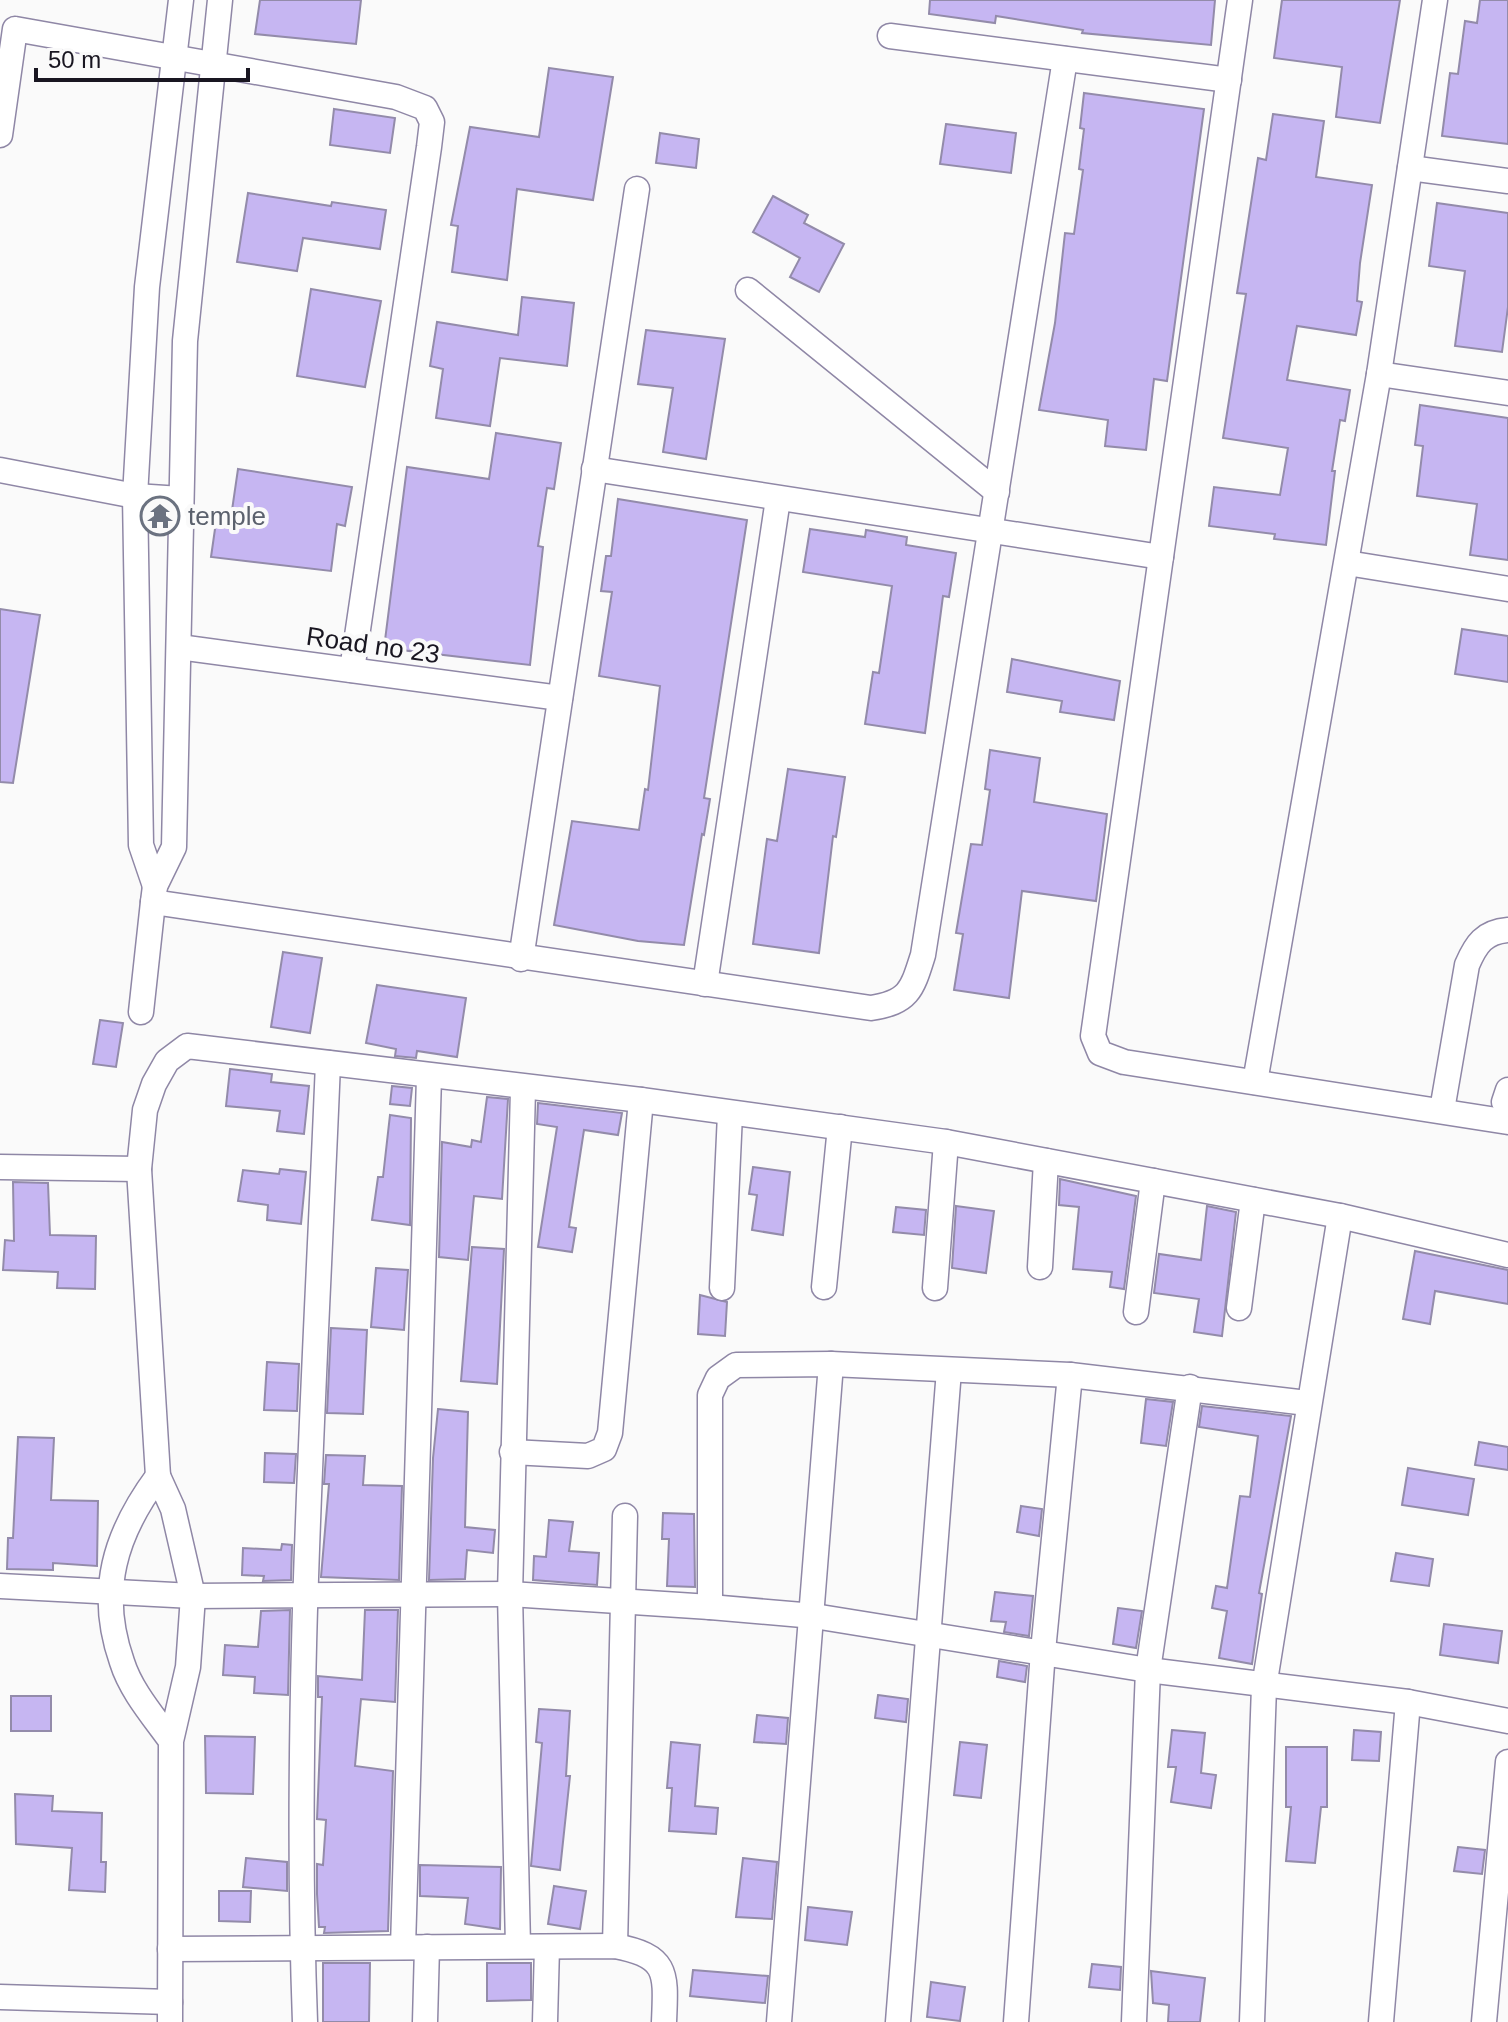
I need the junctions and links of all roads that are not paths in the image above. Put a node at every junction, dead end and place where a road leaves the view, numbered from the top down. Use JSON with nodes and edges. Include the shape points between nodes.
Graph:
{"nodes":[{"id":1,"x":181,"y":0,"type":"edge"},
{"id":2,"x":220,"y":0,"type":"edge"},
{"id":3,"x":1240,"y":0,"type":"edge"},
{"id":4,"x":1435,"y":0,"type":"edge"},
{"id":5,"x":890,"y":36,"type":"dead end"},
{"id":6,"x":173,"y":58,"type":"junction"},
{"id":7,"x":1065,"y":59,"type":"junction"},
{"id":8,"x":213,"y":63,"type":"junction"},
{"id":9,"x":1229,"y":80,"type":"junction"},
{"id":10,"x":0,"y":135,"type":"edge"},
{"id":11,"x":1410,"y":168,"type":"junction"},
{"id":12,"x":1508,"y":181,"type":"edge"},
{"id":13,"x":637,"y":189,"type":"dead end"},
{"id":14,"x":748,"y":290,"type":"dead end"},
{"id":15,"x":1379,"y":374,"type":"junction"},
{"id":16,"x":1508,"y":393,"type":"edge"},
{"id":17,"x":594,"y":469,"type":"junction"},
{"id":18,"x":0,"y":470,"type":"edge"},
{"id":19,"x":997,"y":492,"type":"junction"},
{"id":20,"x":135,"y":496,"type":"junction"},
{"id":21,"x":181,"y":499,"type":"junction"},
{"id":22,"x":778,"y":499,"type":"junction"},
{"id":23,"x":989,"y":530,"type":"junction"},
{"id":24,"x":1161,"y":557,"type":"junction"},
{"id":25,"x":1347,"y":563,"type":"junction"},
{"id":26,"x":1508,"y":589,"type":"edge"},
{"id":27,"x":179,"y":647,"type":"junction"},
{"id":28,"x":352,"y":670,"type":"junction"},
{"id":29,"x":560,"y":698,"type":"junction"},
{"id":30,"x":154,"y":894,"type":"junction"},
{"id":31,"x":1508,"y":930,"type":"edge"},
{"id":32,"x":521,"y":959,"type":"junction"},
{"id":33,"x":705,"y":984,"type":"junction"},
{"id":34,"x":141,"y":1012,"type":"dead end"},
{"id":35,"x":328,"y":1063,"type":"junction"},
{"id":36,"x":429,"y":1077,"type":"junction"},
{"id":37,"x":1255,"y":1082,"type":"junction"},
{"id":38,"x":523,"y":1089,"type":"junction"},
{"id":39,"x":1508,"y":1090,"type":"edge"},
{"id":40,"x":641,"y":1100,"type":"junction"},
{"id":41,"x":1508,"y":1103,"type":"edge"},
{"id":42,"x":1442,"y":1110,"type":"junction"},
{"id":43,"x":730,"y":1114,"type":"junction"},
{"id":44,"x":1508,"y":1122,"type":"edge"},
{"id":45,"x":840,"y":1127,"type":"junction"},
{"id":46,"x":946,"y":1142,"type":"junction"},
{"id":47,"x":1046,"y":1161,"type":"junction"},
{"id":48,"x":0,"y":1167,"type":"edge"},
{"id":49,"x":139,"y":1169,"type":"junction"},
{"id":50,"x":1153,"y":1181,"type":"junction"},
{"id":51,"x":1253,"y":1200,"type":"junction"},
{"id":52,"x":1340,"y":1216,"type":"junction"},
{"id":53,"x":1508,"y":1255,"type":"edge"},
{"id":54,"x":1040,"y":1267,"type":"dead end"},
{"id":55,"x":824,"y":1287,"type":"dead end"},
{"id":56,"x":722,"y":1288,"type":"dead end"},
{"id":57,"x":935,"y":1288,"type":"dead end"},
{"id":58,"x":1239,"y":1308,"type":"dead end"},
{"id":59,"x":1136,"y":1312,"type":"dead end"},
{"id":60,"x":831,"y":1364,"type":"junction"},
{"id":61,"x":949,"y":1370,"type":"junction"},
{"id":62,"x":1070,"y":1375,"type":"junction"},
{"id":63,"x":1190,"y":1387,"type":"junction"},
{"id":64,"x":1307,"y":1403,"type":"junction"},
{"id":65,"x":512,"y":1452,"type":"junction"},
{"id":66,"x":158,"y":1476,"type":"junction"},
{"id":67,"x":625,"y":1516,"type":"dead end"},
{"id":68,"x":0,"y":1586,"type":"edge"},
{"id":69,"x":111,"y":1591,"type":"junction"},
{"id":70,"x":305,"y":1594,"type":"junction"},
{"id":71,"x":510,"y":1594,"type":"junction"},
{"id":72,"x":412,"y":1595,"type":"junction"},
{"id":73,"x":193,"y":1596,"type":"junction"},
{"id":74,"x":623,"y":1601,"type":"junction"},
{"id":75,"x":710,"y":1607,"type":"junction"},
{"id":76,"x":814,"y":1616,"type":"junction"},
{"id":77,"x":930,"y":1636,"type":"junction"},
{"id":78,"x":1043,"y":1651,"type":"junction"},
{"id":79,"x":1148,"y":1670,"type":"junction"},
{"id":80,"x":1264,"y":1687,"type":"junction"},
{"id":81,"x":1408,"y":1702,"type":"junction"},
{"id":82,"x":1508,"y":1721,"type":"edge"},
{"id":83,"x":171,"y":1741,"type":"junction"},
{"id":84,"x":1508,"y":1762,"type":"edge"},
{"id":85,"x":518,"y":1946,"type":"junction"},
{"id":86,"x":615,"y":1946,"type":"junction"},
{"id":87,"x":302,"y":1947,"type":"junction"},
{"id":88,"x":415,"y":1947,"type":"junction"},
{"id":89,"x":547,"y":1947,"type":"junction"},
{"id":90,"x":170,"y":1949,"type":"junction"},
{"id":91,"x":0,"y":1997,"type":"edge"},
{"id":92,"x":58,"y":2010,"type":"edge"},
{"id":93,"x":170,"y":2012,"type":"edge"},
{"id":94,"x":305,"y":2022,"type":"edge"},
{"id":95,"x":425,"y":2022,"type":"edge"},
{"id":96,"x":545,"y":2022,"type":"edge"},
{"id":97,"x":664,"y":2022,"type":"edge"},
{"id":98,"x":779,"y":2022,"type":"edge"},
{"id":99,"x":898,"y":2022,"type":"edge"},
{"id":100,"x":1016,"y":2022,"type":"edge"},
{"id":101,"x":1134,"y":2022,"type":"edge"},
{"id":102,"x":1252,"y":2022,"type":"edge"},
{"id":103,"x":1381,"y":2022,"type":"edge"},
{"id":104,"x":1484,"y":2022,"type":"edge"}],
"edges":[{"from":1,"to":6,"type":"street"},
{"from":2,"to":8,"type":"street"},
{"from":3,"to":9,"type":"street"},
{"from":4,"to":11,"type":"street"},
{"from":5,"to":7,"type":"street"},
{"from":6,"to":8,"type":"street"},
{"from":6,"to":10,"type":"street","via":[[15,29]]},
{"from":6,"to":20,"type":"street","via":[[147,287]]},
{"from":7,"to":9,"type":"street"},
{"from":7,"to":19,"type":"street"},
{"from":8,"to":21,"type":"street","via":[[185,341]]},
{"from":8,"to":28,"type":"street","via":[[417,102],[432,122]]},
{"from":9,"to":24,"type":"street"},
{"from":11,"to":12,"type":"street"},
{"from":11,"to":15,"type":"street"},
{"from":13,"to":17,"type":"street"},
{"from":14,"to":19,"type":"street"},
{"from":15,"to":16,"type":"street"},
{"from":15,"to":25,"type":"street"},
{"from":17,"to":22,"type":"street"},
{"from":17,"to":29,"type":"street"},
{"from":18,"to":20,"type":"street"},
{"from":19,"to":23,"type":"street"},
{"from":20,"to":21,"type":"street"},
{"from":20,"to":30,"type":"street","via":[[141,845]]},
{"from":21,"to":27,"type":"street"},
{"from":22,"to":23,"type":"street"},
{"from":22,"to":33,"type":"street"},
{"from":23,"to":24,"type":"street"},
{"from":23,"to":33,"type":"street","via":[[923,955],[912,989],[894,1005],[871,1008]]},
{"from":24,"to":37,"type":"street","via":[[1093,1036],[1100,1053],[1124,1062]]},
{"from":25,"to":26,"type":"street"},
{"from":25,"to":37,"type":"street"},
{"from":27,"to":28,"type":"street","name":"Road no 23"},
{"from":27,"to":30,"type":"street","via":[[174,847]]},
{"from":28,"to":29,"type":"street","name":"Road no 23"},
{"from":29,"to":32,"type":"street"},
{"from":30,"to":32,"type":"street"},
{"from":30,"to":34,"type":"street"},
{"from":31,"to":42,"type":"street","via":[[1490,932],[1476,945],[1467,965]]},
{"from":32,"to":33,"type":"street"},
{"from":35,"to":36,"type":"street"},
{"from":35,"to":49,"type":"street","via":[[187,1046],[174,1052],[145,1110]]},
{"from":35,"to":70,"type":"street"},
{"from":36,"to":38,"type":"street"},
{"from":36,"to":72,"type":"street"},
{"from":37,"to":42,"type":"street"},
{"from":38,"to":40,"type":"street"},
{"from":38,"to":65,"type":"street"},
{"from":39,"to":41,"type":"street"},
{"from":40,"to":43,"type":"street"},
{"from":40,"to":65,"type":"street","via":[[610,1433],[604,1449],[588,1456]]},
{"from":42,"to":44,"type":"street"},
{"from":43,"to":45,"type":"street"},
{"from":43,"to":56,"type":"street"},
{"from":45,"to":46,"type":"street"},
{"from":45,"to":55,"type":"street"},
{"from":46,"to":47,"type":"street"},
{"from":46,"to":57,"type":"street"},
{"from":47,"to":50,"type":"street"},
{"from":47,"to":54,"type":"street"},
{"from":48,"to":49,"type":"street"},
{"from":49,"to":66,"type":"street"},
{"from":50,"to":51,"type":"street"},
{"from":50,"to":59,"type":"street"},
{"from":51,"to":52,"type":"street"},
{"from":51,"to":58,"type":"street"},
{"from":52,"to":53,"type":"street"},
{"from":52,"to":64,"type":"street"},
{"from":60,"to":61,"type":"street"},
{"from":60,"to":75,"type":"street","via":[[736,1365],[718,1378],[708,1411]]},
{"from":60,"to":76,"type":"street"},
{"from":61,"to":62,"type":"street"},
{"from":61,"to":77,"type":"street"},
{"from":62,"to":63,"type":"street"},
{"from":62,"to":78,"type":"street"},
{"from":63,"to":64,"type":"street"},
{"from":63,"to":79,"type":"street"},
{"from":64,"to":80,"type":"street"},
{"from":65,"to":71,"type":"street"},
{"from":66,"to":69,"type":"street","via":[[117,1544]]},
{"from":66,"to":73,"type":"street","via":[[173,1509]]},
{"from":67,"to":74,"type":"street"},
{"from":68,"to":69,"type":"street"},
{"from":69,"to":73,"type":"street"},
{"from":69,"to":83,"type":"street","via":[[122,1663]]},
{"from":70,"to":72,"type":"street"},
{"from":70,"to":73,"type":"street"},
{"from":70,"to":87,"type":"street"},
{"from":71,"to":72,"type":"street"},
{"from":71,"to":74,"type":"street"},
{"from":71,"to":85,"type":"street"},
{"from":72,"to":88,"type":"street"},
{"from":73,"to":83,"type":"street","via":[[188,1667]]},
{"from":74,"to":75,"type":"street"},
{"from":74,"to":86,"type":"street"},
{"from":75,"to":76,"type":"street"},
{"from":76,"to":77,"type":"street"},
{"from":76,"to":98,"type":"street"},
{"from":77,"to":78,"type":"street"},
{"from":77,"to":99,"type":"street"},
{"from":78,"to":79,"type":"street"},
{"from":78,"to":100,"type":"street"},
{"from":79,"to":80,"type":"street"},
{"from":79,"to":101,"type":"street"},
{"from":80,"to":81,"type":"street"},
{"from":80,"to":102,"type":"street"},
{"from":81,"to":82,"type":"street"},
{"from":81,"to":103,"type":"street"},
{"from":83,"to":90,"type":"street"},
{"from":84,"to":104,"type":"street"},
{"from":85,"to":88,"type":"street"},
{"from":85,"to":89,"type":"street"},
{"from":86,"to":89,"type":"street"},
{"from":86,"to":97,"type":"street","via":[[656,1959],[666,1980]]},
{"from":87,"to":88,"type":"street"},
{"from":87,"to":90,"type":"street"},
{"from":87,"to":94,"type":"street"},
{"from":88,"to":95,"type":"street"},
{"from":89,"to":96,"type":"street"},
{"from":90,"to":93,"type":"street"},
{"from":91,"to":92,"type":"street"},
{"from":92,"to":93,"type":"street"}]}
